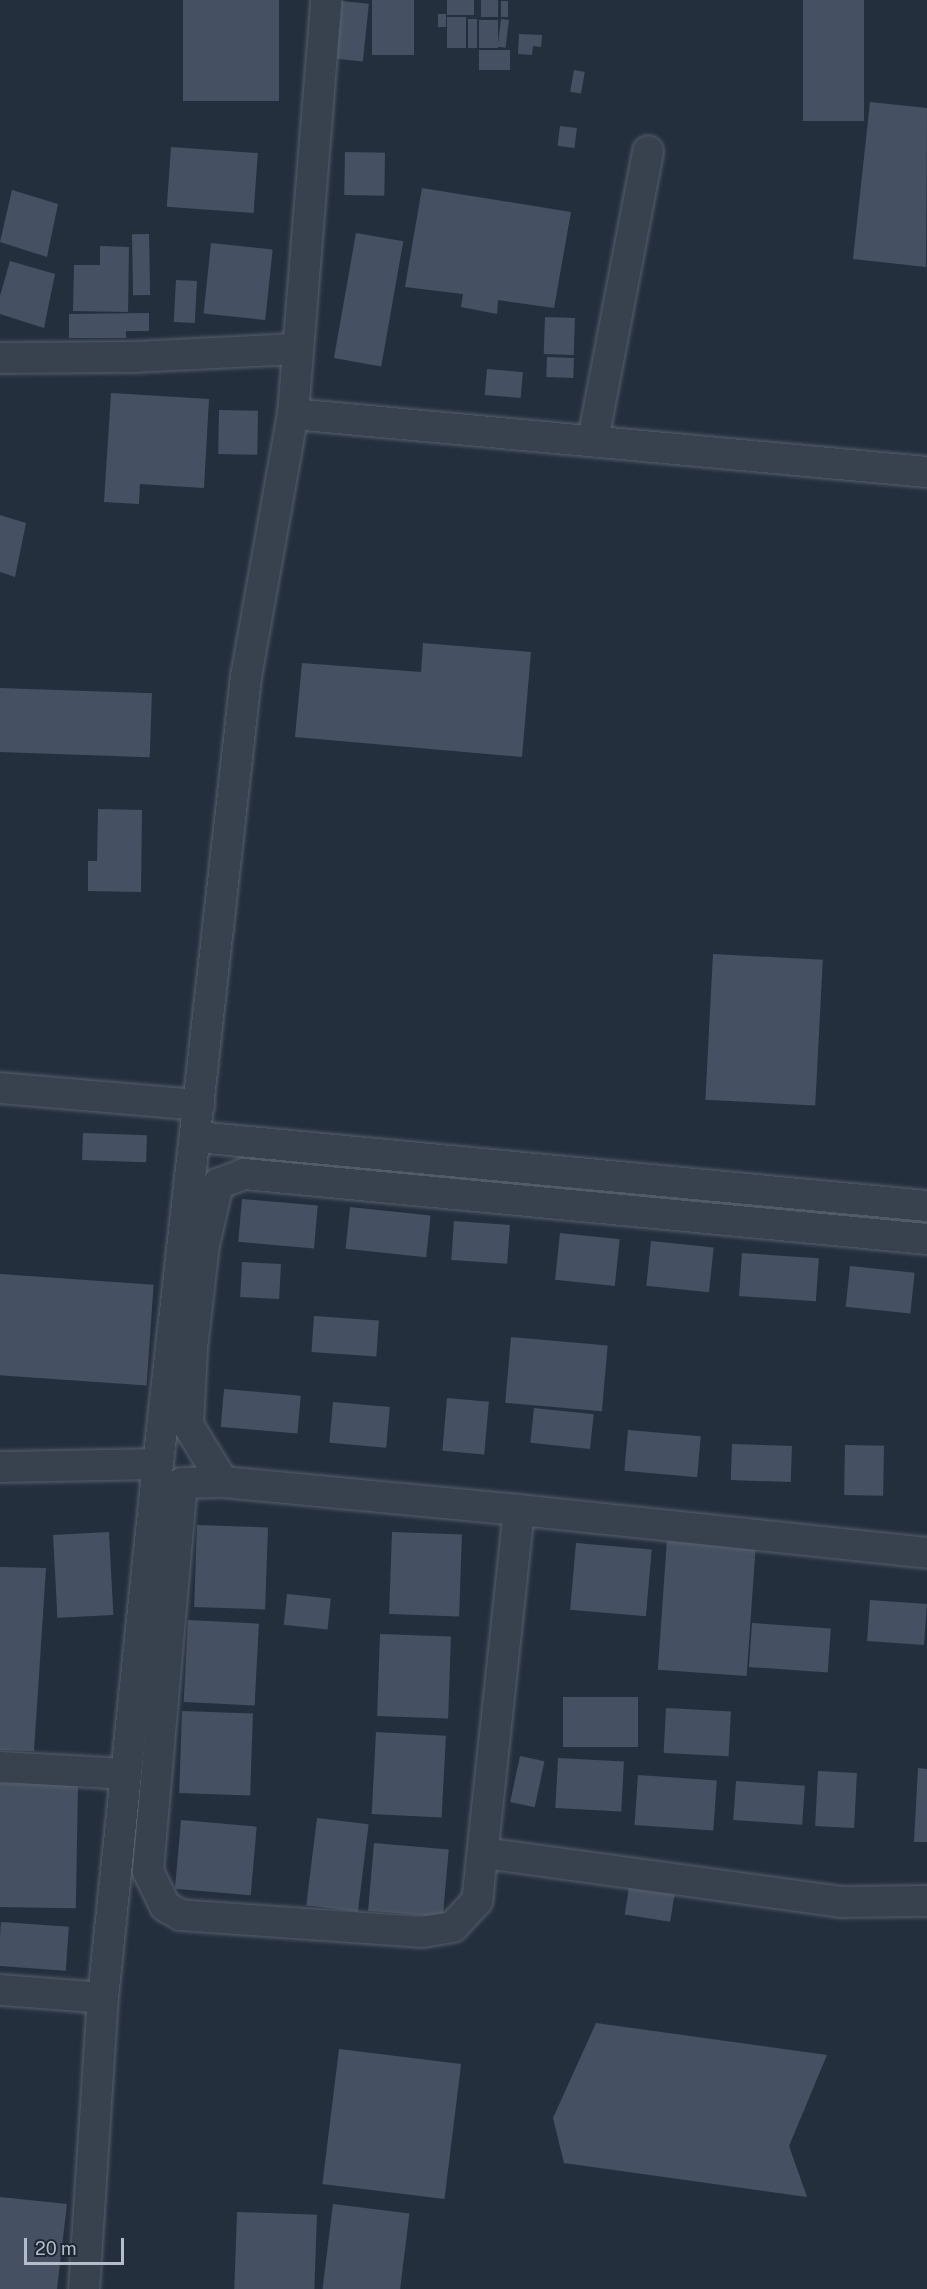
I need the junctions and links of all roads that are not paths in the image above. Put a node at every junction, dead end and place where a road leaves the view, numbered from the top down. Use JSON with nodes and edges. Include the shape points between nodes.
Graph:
{"nodes":[{"id":1,"x":326,"y":0,"type":"edge"},
{"id":2,"x":648,"y":151,"type":"dead end"},
{"id":3,"x":296,"y":349,"type":"junction"},
{"id":4,"x":0,"y":358,"type":"edge"},
{"id":5,"x":292,"y":414,"type":"junction"},
{"id":6,"x":593,"y":440,"type":"junction"},
{"id":7,"x":927,"y":472,"type":"edge"},
{"id":8,"x":0,"y":1088,"type":"edge"},
{"id":9,"x":199,"y":1105,"type":"junction"},
{"id":10,"x":197,"y":1137,"type":"junction"},
{"id":11,"x":927,"y":1206,"type":"edge"},
{"id":12,"x":927,"y":1239,"type":"edge"},
{"id":13,"x":158,"y":1464,"type":"junction"},
{"id":14,"x":0,"y":1467,"type":"edge"},
{"id":15,"x":223,"y":1482,"type":"junction"},
{"id":16,"x":519,"y":1510,"type":"junction"},
{"id":17,"x":927,"y":1553,"type":"edge"},
{"id":18,"x":0,"y":1767,"type":"edge"},
{"id":19,"x":125,"y":1774,"type":"junction"},
{"id":20,"x":484,"y":1853,"type":"junction"},
{"id":21,"x":927,"y":1901,"type":"edge"},
{"id":22,"x":0,"y":1990,"type":"edge"},
{"id":23,"x":103,"y":1998,"type":"junction"},
{"id":24,"x":84,"y":2289,"type":"edge"}],
"edges":[{"from":1,"to":3,"type":"street"},
{"from":2,"to":6,"type":"street"},
{"from":3,"to":4,"type":"street","via":[[134,357]]},
{"from":3,"to":5,"type":"street"},
{"from":5,"to":6,"type":"street"},
{"from":5,"to":9,"type":"street","via":[[246,677]]},
{"from":6,"to":7,"type":"street"},
{"from":8,"to":9,"type":"street"},
{"from":9,"to":10,"type":"street"},
{"from":10,"to":11,"type":"street"},
{"from":10,"to":13,"type":"street"},
{"from":12,"to":15,"type":"street","via":[[244,1174],[218,1184],[204,1245],[192,1348],[189,1425]]},
{"from":13,"to":14,"type":"street"},
{"from":13,"to":19,"type":"street"},
{"from":15,"to":16,"type":"street"},
{"from":15,"to":20,"type":"street","via":[[182,1483],[178,1507],[148,1870],[165,1906],[192,1916],[422,1932],[453,1927],[477,1901]]},
{"from":16,"to":17,"type":"street"},
{"from":16,"to":20,"type":"street"},
{"from":18,"to":19,"type":"street"},
{"from":19,"to":23,"type":"street"},
{"from":20,"to":21,"type":"street","via":[[841,1902]]},
{"from":22,"to":23,"type":"street"},
{"from":23,"to":24,"type":"street"}]}
